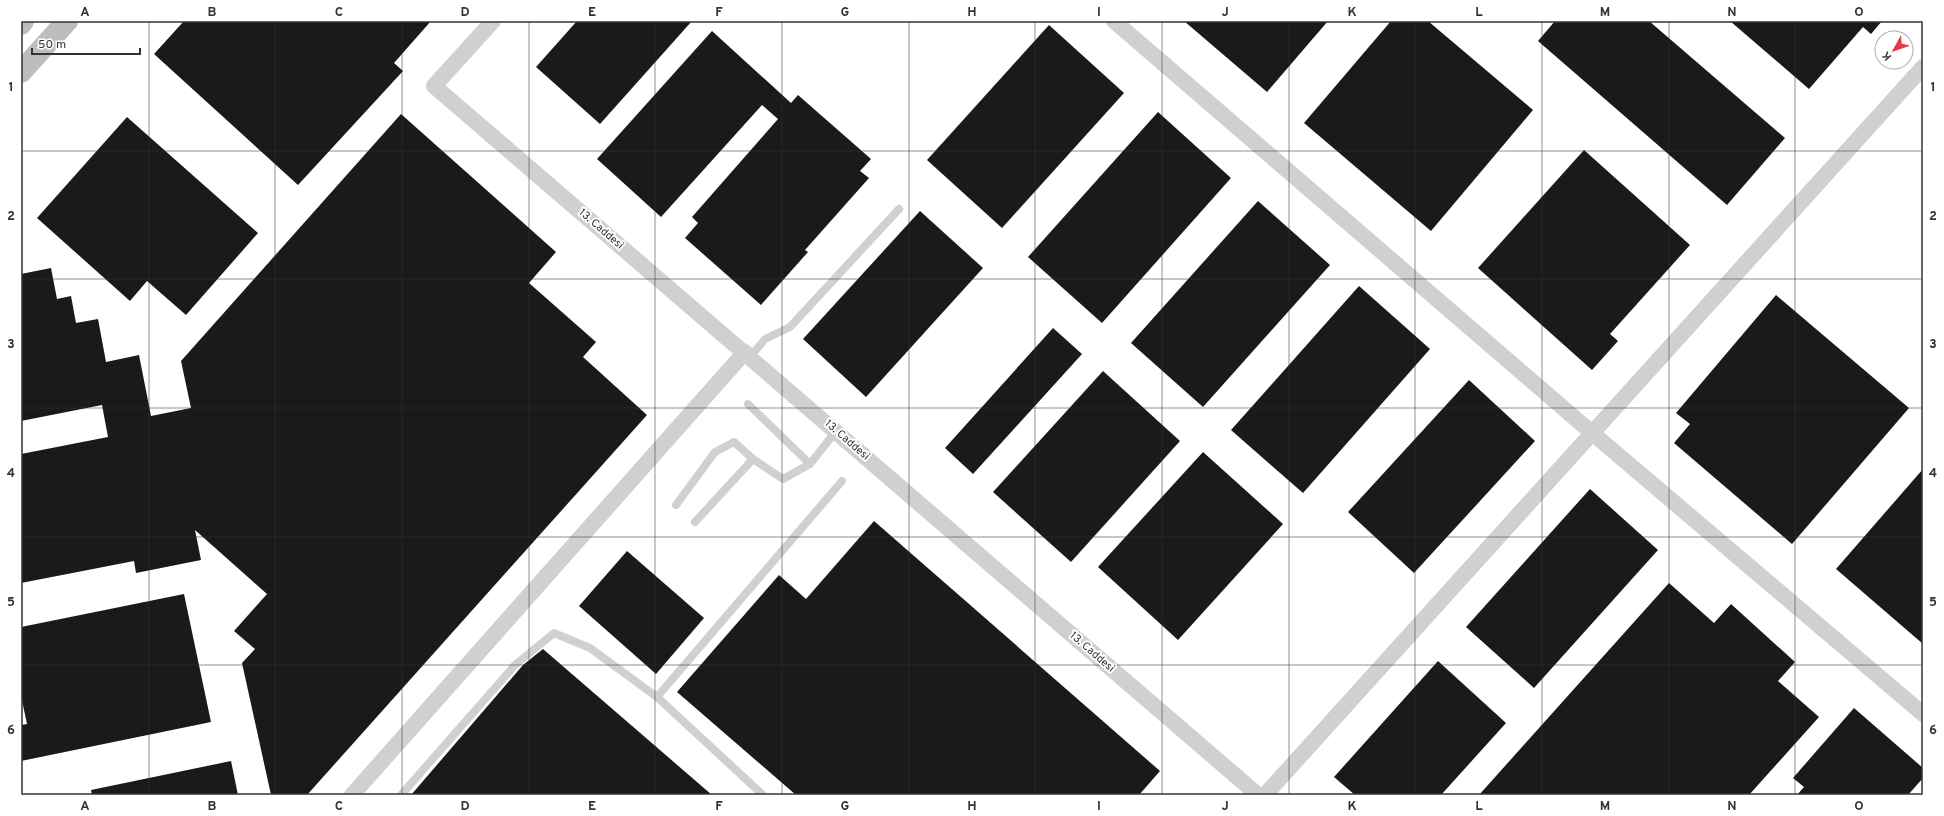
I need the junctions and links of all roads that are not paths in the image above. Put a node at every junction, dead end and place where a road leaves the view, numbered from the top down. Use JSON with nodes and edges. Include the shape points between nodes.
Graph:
{"nodes":[{"id":1,"x":23,"y":21,"type":"edge"},
{"id":2,"x":67,"y":21,"type":"edge"},
{"id":3,"x":493,"y":21,"type":"edge"},
{"id":4,"x":1114,"y":21,"type":"edge"},
{"id":5,"x":21,"y":24,"type":"edge"},
{"id":6,"x":1923,"y":67,"type":"edge"},
{"id":7,"x":21,"y":72,"type":"edge"},
{"id":8,"x":899,"y":209,"type":"dead end"},
{"id":9,"x":747,"y":354,"type":"junction"},
{"id":10,"x":748,"y":404,"type":"dead end"},
{"id":11,"x":836,"y":431,"type":"junction"},
{"id":12,"x":1591,"y":432,"type":"junction"},
{"id":13,"x":753,"y":458,"type":"junction"},
{"id":14,"x":810,"y":464,"type":"junction"},
{"id":15,"x":842,"y":481,"type":"dead end"},
{"id":16,"x":676,"y":505,"type":"dead end"},
{"id":17,"x":694,"y":522,"type":"dead end"},
{"id":18,"x":657,"y":697,"type":"junction"},
{"id":19,"x":1923,"y":714,"type":"edge"},
{"id":20,"x":352,"y":795,"type":"edge"},
{"id":21,"x":401,"y":795,"type":"edge"},
{"id":22,"x":763,"y":795,"type":"edge"},
{"id":23,"x":1258,"y":795,"type":"edge"},
{"id":24,"x":1265,"y":795,"type":"edge"}],
"edges":[{"from":1,"to":5,"type":"street"},
{"from":2,"to":7,"type":"street"},
{"from":3,"to":9,"type":"street","name":"13. Caddesi","via":[[434,86]]},
{"from":4,"to":12,"type":"street"},
{"from":6,"to":12,"type":"street"},
{"from":8,"to":9,"type":"lane","via":[[790,327],[765,339]]},
{"from":9,"to":11,"type":"street","name":"13. Caddesi"},
{"from":9,"to":20,"type":"street"},
{"from":10,"to":14,"type":"lane"},
{"from":11,"to":14,"type":"lane"},
{"from":11,"to":23,"type":"street","name":"13. Caddesi"},
{"from":12,"to":19,"type":"street"},
{"from":12,"to":24,"type":"street"},
{"from":13,"to":14,"type":"lane","via":[[783,479]]},
{"from":13,"to":16,"type":"lane","via":[[734,442],[715,452]]},
{"from":13,"to":17,"type":"lane"},
{"from":15,"to":18,"type":"lane"},
{"from":18,"to":21,"type":"lane","via":[[590,648],[554,633],[515,665]]},
{"from":18,"to":22,"type":"lane"}]}
